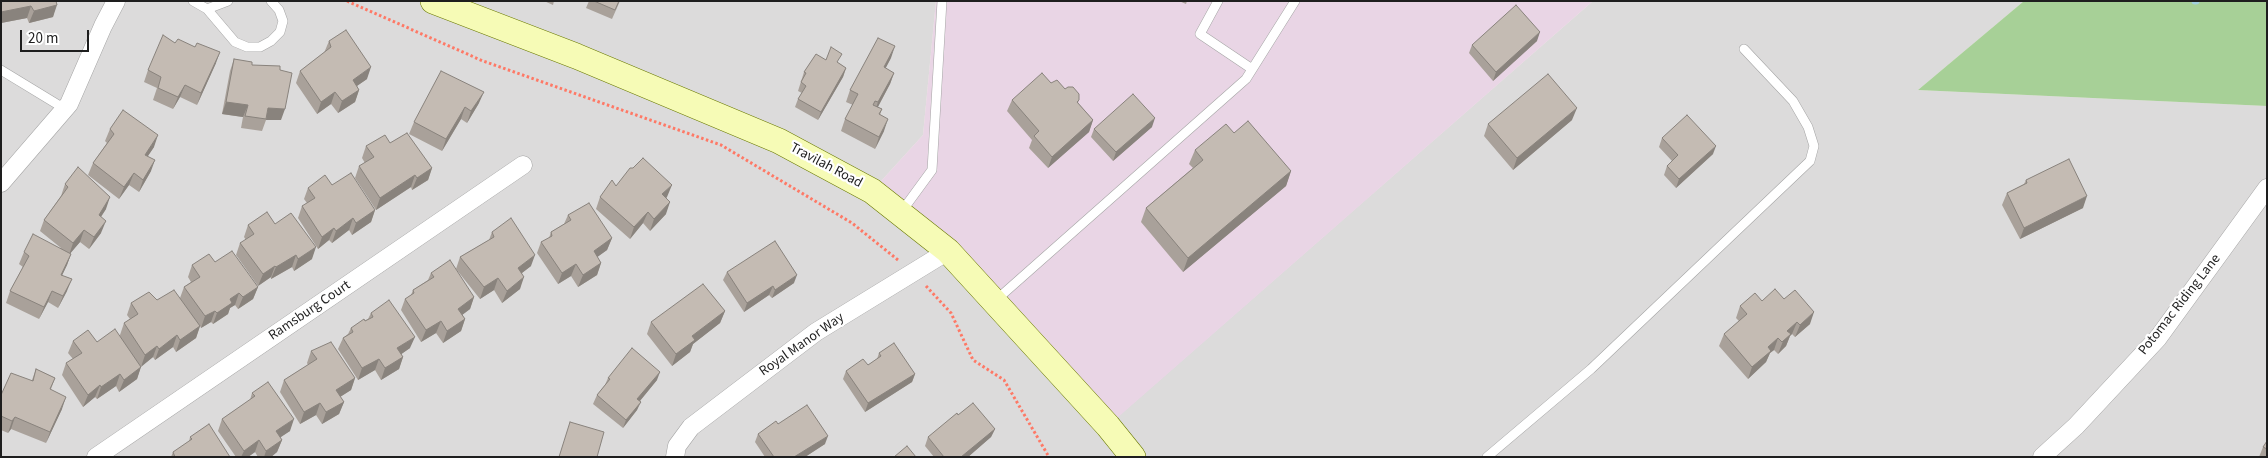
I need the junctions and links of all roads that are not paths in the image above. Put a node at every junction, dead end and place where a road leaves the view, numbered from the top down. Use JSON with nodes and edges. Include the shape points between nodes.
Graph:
{"nodes":[{"id":1,"x":116,"y":1,"type":"edge"},
{"id":2,"x":193,"y":1,"type":"edge"},
{"id":3,"x":228,"y":1,"type":"edge"},
{"id":4,"x":272,"y":1,"type":"edge"},
{"id":5,"x":433,"y":1,"type":"edge"},
{"id":6,"x":942,"y":1,"type":"edge"},
{"id":7,"x":1218,"y":1,"type":"edge"},
{"id":8,"x":1296,"y":1,"type":"edge"},
{"id":9,"x":207,"y":9,"type":"junction"},
{"id":10,"x":1744,"y":49,"type":"dead end"},
{"id":11,"x":1252,"y":69,"type":"junction"},
{"id":12,"x":1,"y":70,"type":"edge"},
{"id":13,"x":65,"y":109,"type":"junction"},
{"id":14,"x":524,"y":166,"type":"dead end"},
{"id":15,"x":1,"y":183,"type":"edge"},
{"id":16,"x":2267,"y":188,"type":"edge"},
{"id":17,"x":900,"y":213,"type":"junction"},
{"id":18,"x":948,"y":251,"type":"junction"},
{"id":19,"x":994,"y":301,"type":"junction"},
{"id":20,"x":96,"y":457,"type":"edge"},
{"id":21,"x":675,"y":457,"type":"edge"},
{"id":22,"x":1133,"y":457,"type":"edge"},
{"id":23,"x":1487,"y":457,"type":"edge"},
{"id":24,"x":2042,"y":457,"type":"edge"}],
"edges":[{"from":1,"to":13,"type":"street"},
{"from":2,"to":9,"type":"lane"},
{"from":3,"to":9,"type":"lane"},
{"from":4,"to":9,"type":"lane","via":[[283,21],[280,32],[260,47],[234,42]]},
{"from":5,"to":17,"type":"main road","name":"Travilah Road","via":[[576,56],[779,141],[872,191]]},
{"from":6,"to":17,"type":"lane","via":[[932,170]]},
{"from":7,"to":11,"type":"lane","via":[[1200,34]]},
{"from":8,"to":11,"type":"lane"},
{"from":10,"to":23,"type":"lane","via":[[1793,101],[1808,127],[1814,146],[1810,161],[1591,370]]},
{"from":11,"to":19,"type":"lane","via":[[1246,79]]},
{"from":12,"to":13,"type":"lane"},
{"from":13,"to":15,"type":"street"},
{"from":14,"to":20,"type":"street","name":"Ramsburg Court"},
{"from":16,"to":24,"type":"street","name":"Potomac Riding Lane","via":[[2158,338],[2076,426]]},
{"from":17,"to":18,"type":"main road","name":"Travilah Road"},
{"from":18,"to":19,"type":"main road","name":"Travilah Road"},
{"from":18,"to":21,"type":"street","name":"Royal Manor Way","via":[[816,332],[690,427],[677,446]]},
{"from":19,"to":22,"type":"main road","name":"Travilah Road"}]}
